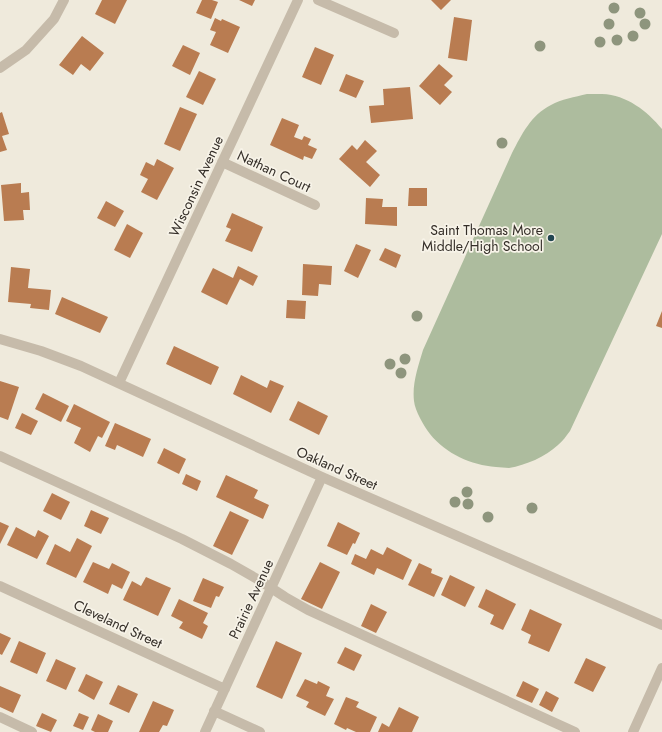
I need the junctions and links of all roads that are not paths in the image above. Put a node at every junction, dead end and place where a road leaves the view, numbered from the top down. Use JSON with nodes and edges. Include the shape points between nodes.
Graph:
{"nodes":[{"id":1,"x":64,"y":0,"type":"edge"},
{"id":2,"x":298,"y":0,"type":"edge"},
{"id":3,"x":318,"y":0,"type":"edge"},
{"id":4,"x":394,"y":34,"type":"dead end"},
{"id":5,"x":0,"y":68,"type":"edge"},
{"id":6,"x":222,"y":162,"type":"junction"},
{"id":7,"x":315,"y":205,"type":"dead end"},
{"id":8,"x":0,"y":339,"type":"edge"},
{"id":9,"x":119,"y":383,"type":"junction"},
{"id":10,"x":0,"y":456,"type":"edge"},
{"id":11,"x":322,"y":477,"type":"junction"},
{"id":12,"x":0,"y":586,"type":"edge"},
{"id":13,"x":271,"y":588,"type":"junction"},
{"id":14,"x":662,"y":625,"type":"edge"},
{"id":15,"x":662,"y":668,"type":"edge"},
{"id":16,"x":225,"y":689,"type":"junction"},
{"id":17,"x":214,"y":711,"type":"junction"},
{"id":18,"x":0,"y":717,"type":"edge"},
{"id":19,"x":32,"y":732,"type":"edge"},
{"id":20,"x":205,"y":732,"type":"edge"},
{"id":21,"x":260,"y":732,"type":"edge"},
{"id":22,"x":575,"y":732,"type":"edge"},
{"id":23,"x":633,"y":732,"type":"edge"}],
"edges":[{"from":1,"to":5,"type":"street","via":[[54,19],[26,50]]},
{"from":2,"to":6,"type":"street","name":"Wisconsin Avenue"},
{"from":3,"to":4,"type":"street"},
{"from":6,"to":7,"type":"street","name":"Nathan Court"},
{"from":6,"to":9,"type":"street","name":"Wisconsin Avenue"},
{"from":8,"to":9,"type":"street","name":"Oakland Street","via":[[41,351]]},
{"from":9,"to":11,"type":"street","name":"Oakland Street"},
{"from":10,"to":13,"type":"street","via":[[182,539]]},
{"from":11,"to":13,"type":"street","name":"Prairie Avenue"},
{"from":11,"to":14,"type":"street","name":"Oakland Street"},
{"from":12,"to":16,"type":"street","name":"Cleveland Street"},
{"from":13,"to":16,"type":"street","name":"Prairie Avenue"},
{"from":13,"to":22,"type":"street","via":[[308,610]]},
{"from":15,"to":23,"type":"street"},
{"from":16,"to":17,"type":"street","name":"Prairie Avenue"},
{"from":17,"to":20,"type":"street","name":"Prairie Avenue"},
{"from":17,"to":21,"type":"street"},
{"from":18,"to":19,"type":"street"}]}
